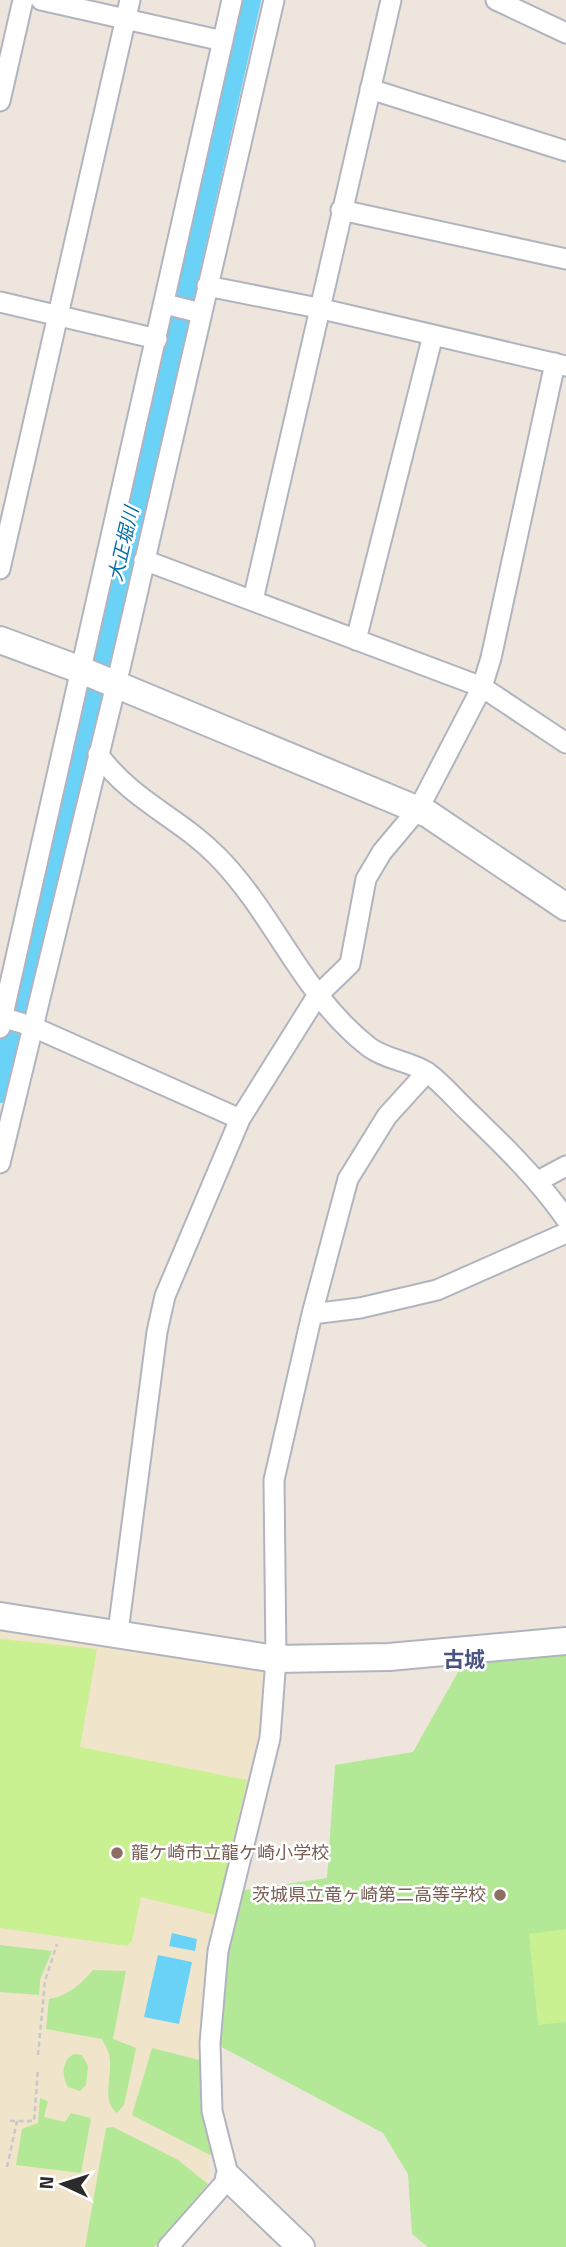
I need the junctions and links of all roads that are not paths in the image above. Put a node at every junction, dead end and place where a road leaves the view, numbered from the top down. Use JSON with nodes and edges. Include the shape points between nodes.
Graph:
{"nodes":[{"id":1,"x":23,"y":0,"type":"edge"},
{"id":2,"x":41,"y":0,"type":"edge"},
{"id":3,"x":232,"y":0,"type":"edge"},
{"id":4,"x":274,"y":0,"type":"edge"},
{"id":5,"x":391,"y":0,"type":"edge"},
{"id":6,"x":496,"y":0,"type":"edge"},
{"id":7,"x":128,"y":9,"type":"edge"},
{"id":8,"x":566,"y":33,"type":"edge"},
{"id":9,"x":223,"y":41,"type":"junction"},
{"id":10,"x":370,"y":89,"type":"junction"},
{"id":11,"x":0,"y":101,"type":"edge"},
{"id":12,"x":566,"y":150,"type":"edge"},
{"id":13,"x":341,"y":210,"type":"junction"},
{"id":14,"x":566,"y":259,"type":"edge"},
{"id":15,"x":207,"y":286,"type":"junction"},
{"id":16,"x":0,"y":302,"type":"edge"},
{"id":17,"x":167,"y":304,"type":"junction"},
{"id":18,"x":318,"y":308,"type":"junction"},
{"id":19,"x":198,"y":312,"type":"junction"},
{"id":20,"x":59,"y":316,"type":"junction"},
{"id":21,"x":433,"y":335,"type":"junction"},
{"id":22,"x":157,"y":338,"type":"junction"},
{"id":23,"x":561,"y":365,"type":"edge"},
{"id":24,"x":144,"y":560,"type":"junction"},
{"id":25,"x":0,"y":569,"type":"edge"},
{"id":26,"x":253,"y":600,"type":"junction"},
{"id":27,"x":0,"y":640,"type":"edge"},
{"id":28,"x":356,"y":640,"type":"junction"},
{"id":29,"x":81,"y":670,"type":"junction"},
{"id":30,"x":116,"y":684,"type":"junction"},
{"id":31,"x":482,"y":687,"type":"junction"},
{"id":32,"x":73,"y":712,"type":"junction"},
{"id":33,"x":103,"y":722,"type":"junction"},
{"id":34,"x":566,"y":743,"type":"edge"},
{"id":35,"x":98,"y":754,"type":"junction"},
{"id":36,"x":418,"y":810,"type":"junction"},
{"id":37,"x":566,"y":907,"type":"edge"},
{"id":38,"x":8,"y":954,"type":"edge"},
{"id":39,"x":317,"y":996,"type":"junction"},
{"id":40,"x":4,"y":1022,"type":"edge"},
{"id":41,"x":29,"y":1025,"type":"junction"},
{"id":42,"x":427,"y":1072,"type":"junction"},
{"id":43,"x":240,"y":1119,"type":"junction"},
{"id":44,"x":0,"y":1163,"type":"edge"},
{"id":45,"x":566,"y":1166,"type":"edge"},
{"id":46,"x":538,"y":1181,"type":"junction"},
{"id":47,"x":566,"y":1219,"type":"edge"},
{"id":48,"x":566,"y":1233,"type":"edge"},
{"id":49,"x":312,"y":1314,"type":"junction"},
{"id":50,"x":0,"y":1616,"type":"edge"},
{"id":51,"x":118,"y":1632,"type":"junction"},
{"id":52,"x":566,"y":1641,"type":"edge"},
{"id":53,"x":276,"y":1659,"type":"junction"},
{"id":54,"x":229,"y":2178,"type":"junction"},
{"id":55,"x":168,"y":2247,"type":"edge"},
{"id":56,"x":301,"y":2247,"type":"edge"}],
"edges":[{"from":1,"to":11,"type":"street"},
{"from":2,"to":7,"type":"street"},
{"from":3,"to":9,"type":"street"},
{"from":4,"to":15,"type":"street"},
{"from":5,"to":10,"type":"street"},
{"from":6,"to":8,"type":"street"},
{"from":7,"to":9,"type":"street"},
{"from":7,"to":20,"type":"street"},
{"from":9,"to":17,"type":"street"},
{"from":10,"to":12,"type":"street"},
{"from":10,"to":13,"type":"street"},
{"from":13,"to":14,"type":"street"},
{"from":13,"to":18,"type":"street"},
{"from":15,"to":18,"type":"street"},
{"from":15,"to":19,"type":"street"},
{"from":16,"to":20,"type":"street"},
{"from":17,"to":19,"type":"street"},
{"from":17,"to":22,"type":"street"},
{"from":18,"to":21,"type":"street"},
{"from":18,"to":26,"type":"street"},
{"from":19,"to":24,"type":"street"},
{"from":20,"to":22,"type":"street"},
{"from":20,"to":25,"type":"street"},
{"from":21,"to":23,"type":"street"},
{"from":21,"to":28,"type":"street"},
{"from":22,"to":29,"type":"street"},
{"from":23,"to":31,"type":"street"},
{"from":24,"to":26,"type":"street"},
{"from":24,"to":30,"type":"street"},
{"from":26,"to":28,"type":"street"},
{"from":27,"to":29,"type":"street"},
{"from":28,"to":31,"type":"street"},
{"from":29,"to":30,"type":"street"},
{"from":29,"to":32,"type":"street"},
{"from":30,"to":33,"type":"street"},
{"from":30,"to":36,"type":"street"},
{"from":31,"to":34,"type":"street"},
{"from":31,"to":36,"type":"street"},
{"from":32,"to":33,"type":"street"},
{"from":32,"to":38,"type":"street"},
{"from":33,"to":35,"type":"street"},
{"from":35,"to":39,"type":"street","via":[[141,800],[186,826],[220,859]]},
{"from":35,"to":41,"type":"street"},
{"from":36,"to":37,"type":"street"},
{"from":36,"to":39,"type":"street","via":[[366,879],[350,964]]},
{"from":38,"to":40,"type":"street"},
{"from":39,"to":42,"type":"street","via":[[371,1049]]},
{"from":39,"to":43,"type":"street"},
{"from":40,"to":41,"type":"street"},
{"from":41,"to":43,"type":"street"},
{"from":41,"to":44,"type":"street"},
{"from":42,"to":46,"type":"street"},
{"from":42,"to":49,"type":"street","via":[[387,1116],[348,1179]]},
{"from":43,"to":51,"type":"street","via":[[165,1296]]},
{"from":45,"to":46,"type":"street"},
{"from":46,"to":47,"type":"street"},
{"from":48,"to":49,"type":"street","via":[[437,1290]]},
{"from":49,"to":53,"type":"street","via":[[274,1480]]},
{"from":50,"to":51,"type":"street"},
{"from":51,"to":53,"type":"street"},
{"from":52,"to":53,"type":"street","via":[[388,1657]]},
{"from":53,"to":54,"type":"street","via":[[270,1738],[218,1951],[214,1990],[212,2111]]},
{"from":54,"to":55,"type":"street"},
{"from":54,"to":56,"type":"street"}]}
